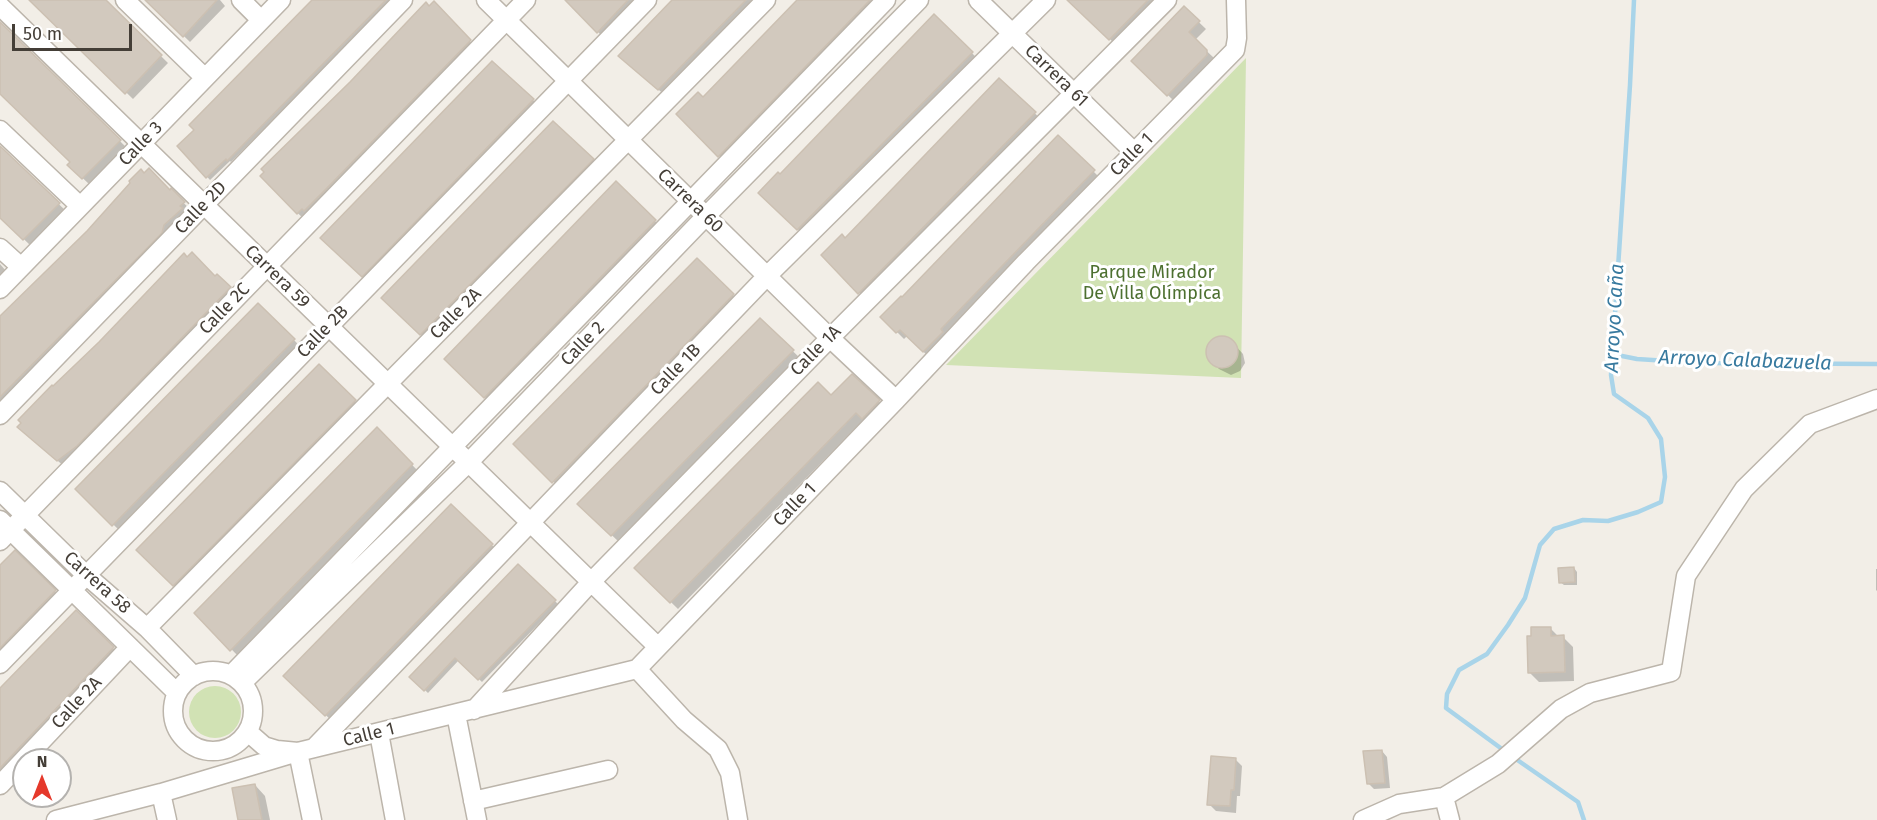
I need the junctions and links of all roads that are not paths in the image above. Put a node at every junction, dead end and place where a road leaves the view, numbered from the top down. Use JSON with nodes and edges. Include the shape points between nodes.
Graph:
{"nodes":[{"id":1,"x":125,"y":0,"type":"edge"},
{"id":2,"x":241,"y":0,"type":"edge"},
{"id":3,"x":281,"y":0,"type":"edge"},
{"id":4,"x":403,"y":0,"type":"edge"},
{"id":5,"x":486,"y":0,"type":"edge"},
{"id":6,"x":526,"y":0,"type":"edge"},
{"id":7,"x":647,"y":0,"type":"edge"},
{"id":8,"x":766,"y":0,"type":"edge"},
{"id":9,"x":886,"y":0,"type":"edge"},
{"id":10,"x":919,"y":0,"type":"edge"},
{"id":11,"x":978,"y":0,"type":"edge"},
{"id":12,"x":1046,"y":0,"type":"edge"},
{"id":13,"x":1167,"y":0,"type":"edge"},
{"id":14,"x":1236,"y":0,"type":"edge"},
{"id":15,"x":0,"y":6,"type":"edge"},
{"id":16,"x":261,"y":20,"type":"junction"},
{"id":17,"x":506,"y":20,"type":"junction"},
{"id":18,"x":1013,"y":34,"type":"junction"},
{"id":19,"x":206,"y":78,"type":"junction"},
{"id":20,"x":568,"y":81,"type":"junction"},
{"id":21,"x":1074,"y":93,"type":"junction"},
{"id":22,"x":0,"y":130,"type":"edge"},
{"id":23,"x":628,"y":140,"type":"junction"},
{"id":24,"x":142,"y":143,"type":"junction"},
{"id":25,"x":1134,"y":152,"type":"junction"},
{"id":26,"x":690,"y":201,"type":"junction"},
{"id":27,"x":80,"y":206,"type":"junction"},
{"id":28,"x":203,"y":206,"type":"junction"},
{"id":29,"x":705,"y":216,"type":"junction"},
{"id":30,"x":0,"y":248,"type":"edge"},
{"id":31,"x":21,"y":267,"type":"junction"},
{"id":32,"x":267,"y":267,"type":"junction"},
{"id":33,"x":767,"y":276,"type":"junction"},
{"id":34,"x":0,"y":289,"type":"edge"},
{"id":35,"x":328,"y":327,"type":"junction"},
{"id":36,"x":830,"y":338,"type":"junction"},
{"id":37,"x":387,"y":384,"type":"junction"},
{"id":38,"x":1877,"y":399,"type":"edge"},
{"id":39,"x":896,"y":400,"type":"junction"},
{"id":40,"x":0,"y":415,"type":"edge"},
{"id":41,"x":452,"y":448,"type":"junction"},
{"id":42,"x":468,"y":463,"type":"junction"},
{"id":43,"x":0,"y":491,"type":"edge"},
{"id":44,"x":25,"y":515,"type":"junction"},
{"id":45,"x":529,"y":522,"type":"junction"},
{"id":46,"x":3,"y":530,"type":"edge"},
{"id":47,"x":86,"y":575,"type":"junction"},
{"id":48,"x":591,"y":582,"type":"junction"},
{"id":49,"x":72,"y":590,"type":"junction"},
{"id":50,"x":147,"y":628,"type":"junction"},
{"id":51,"x":130,"y":647,"type":"junction"},
{"id":52,"x":658,"y":647,"type":"junction"},
{"id":53,"x":0,"y":664,"type":"edge"},
{"id":54,"x":637,"y":669,"type":"junction"},
{"id":55,"x":194,"y":676,"type":"junction"},
{"id":56,"x":236,"y":679,"type":"junction"},
{"id":57,"x":177,"y":693,"type":"junction"},
{"id":58,"x":465,"y":712,"type":"junction"},
{"id":59,"x":248,"y":732,"type":"junction"},
{"id":60,"x":379,"y":733,"type":"junction"},
{"id":61,"x":306,"y":750,"type":"junction"},
{"id":62,"x":608,"y":770,"type":"dead end"},
{"id":63,"x":0,"y":785,"type":"edge"},
{"id":64,"x":161,"y":793,"type":"junction"},
{"id":65,"x":1444,"y":797,"type":"junction"},
{"id":66,"x":473,"y":801,"type":"junction"},
{"id":67,"x":56,"y":820,"type":"edge"},
{"id":68,"x":167,"y":820,"type":"edge"},
{"id":69,"x":312,"y":820,"type":"edge"},
{"id":70,"x":395,"y":820,"type":"edge"},
{"id":71,"x":477,"y":820,"type":"edge"},
{"id":72,"x":738,"y":820,"type":"edge"},
{"id":73,"x":1363,"y":820,"type":"edge"},
{"id":74,"x":1450,"y":820,"type":"edge"}],
"edges":[{"from":1,"to":19,"type":"street"},
{"from":2,"to":16,"type":"street"},
{"from":3,"to":16,"type":"street","name":"Calle 3"},
{"from":4,"to":28,"type":"street","name":"Calle 2D"},
{"from":5,"to":17,"type":"street","name":"Carrera 60"},
{"from":6,"to":17,"type":"street","name":"Calle 2C"},
{"from":7,"to":20,"type":"street","name":"Calle 2B"},
{"from":8,"to":23,"type":"street","name":"Calle 2A"},
{"from":9,"to":26,"type":"street","name":"Calle 2"},
{"from":10,"to":29,"type":"street","name":"Calle 2"},
{"from":11,"to":18,"type":"street","name":"Carrera 61"},
{"from":12,"to":18,"type":"street","name":"Calle 1B"},
{"from":13,"to":21,"type":"street","name":"Calle 1A"},
{"from":14,"to":25,"type":"street","name":"Calle 1","via":[[1234,50]]},
{"from":15,"to":24,"type":"street","name":"Carrera 59"},
{"from":16,"to":19,"type":"street","name":"Calle 3"},
{"from":17,"to":20,"type":"street","name":"Carrera 60"},
{"from":17,"to":32,"type":"street","name":"Calle 2C"},
{"from":18,"to":21,"type":"street","name":"Carrera 61"},
{"from":18,"to":33,"type":"street","name":"Calle 1B"},
{"from":19,"to":24,"type":"street","name":"Calle 3"},
{"from":20,"to":23,"type":"street","name":"Carrera 60"},
{"from":20,"to":35,"type":"street","name":"Calle 2B"},
{"from":21,"to":25,"type":"street","name":"Carrera 61"},
{"from":21,"to":36,"type":"street","name":"Calle 1A"},
{"from":22,"to":27,"type":"street"},
{"from":23,"to":26,"type":"street","name":"Carrera 60"},
{"from":23,"to":37,"type":"street","name":"Calle 2A"},
{"from":24,"to":27,"type":"street","name":"Calle 3"},
{"from":24,"to":28,"type":"street","name":"Carrera 59"},
{"from":25,"to":39,"type":"street","name":"Calle 1"},
{"from":26,"to":29,"type":"street","name":"Carrera 60"},
{"from":26,"to":41,"type":"street","name":"Calle 2"},
{"from":27,"to":31,"type":"street","name":"Calle 3"},
{"from":28,"to":32,"type":"street","name":"Carrera 59"},
{"from":28,"to":40,"type":"street","name":"Calle 2D"},
{"from":29,"to":33,"type":"street","name":"Carrera 60"},
{"from":29,"to":42,"type":"street","name":"Calle 2"},
{"from":30,"to":31,"type":"street"},
{"from":31,"to":34,"type":"street","name":"Calle 3"},
{"from":32,"to":35,"type":"street","name":"Carrera 59"},
{"from":32,"to":44,"type":"street","name":"Calle 2C"},
{"from":33,"to":36,"type":"street","name":"Carrera 60"},
{"from":33,"to":45,"type":"street","name":"Calle 1B"},
{"from":35,"to":37,"type":"street","name":"Carrera 59"},
{"from":35,"to":47,"type":"street","name":"Calle 2B"},
{"from":36,"to":39,"type":"street","name":"Carrera 60"},
{"from":36,"to":48,"type":"street","name":"Calle 1A"},
{"from":37,"to":41,"type":"street","name":"Carrera 59"},
{"from":37,"to":50,"type":"street","name":"Calle 2A"},
{"from":38,"to":65,"type":"street","via":[[1810,424],[1744,489],[1686,576],[1671,672],[1590,693],[1561,709],[1498,764]]},
{"from":39,"to":52,"type":"street","name":"Calle 1"},
{"from":41,"to":42,"type":"street","name":"Carrera 59"},
{"from":41,"to":56,"type":"street","name":"Calle 2"},
{"from":42,"to":45,"type":"street","name":"Carrera 59"},
{"from":42,"to":56,"type":"street","name":"Calle 2"},
{"from":43,"to":44,"type":"street","name":"Carrera 58"},
{"from":44,"to":46,"type":"street","name":"Calle 2C"},
{"from":44,"to":47,"type":"street","name":"Carrera 58"},
{"from":45,"to":48,"type":"street","name":"Carrera 59"},
{"from":45,"to":61,"type":"street","name":"Calle 1B"},
{"from":46,"to":49,"type":"street","name":"Carrera 58"},
{"from":47,"to":49,"type":"street","name":"Calle 2B"},
{"from":47,"to":50,"type":"street","name":"Carrera 58"},
{"from":48,"to":52,"type":"street","name":"Carrera 59"},
{"from":48,"to":58,"type":"street","name":"Calle 1A"},
{"from":49,"to":51,"type":"street","name":"Carrera 58"},
{"from":49,"to":53,"type":"street","name":"Calle 2B"},
{"from":50,"to":55,"type":"street","name":"Carrera 58"},
{"from":51,"to":57,"type":"street","name":"Carrera 58"},
{"from":51,"to":63,"type":"street","name":"Calle 2A"},
{"from":52,"to":54,"type":"street","name":"Calle 1"},
{"from":54,"to":58,"type":"street","name":"Calle 1"},
{"from":54,"to":72,"type":"street","via":[[684,720],[718,749],[730,772]]},
{"from":55,"to":56,"type":"street","via":[[218,672]]},
{"from":55,"to":57,"type":"street"},
{"from":56,"to":59,"type":"street","via":[[250,693],[254,706]]},
{"from":57,"to":59,"type":"street","via":[[173,720],[178,733],[200,750],[227,750]]},
{"from":58,"to":60,"type":"street","name":"Calle 1"},
{"from":58,"to":66,"type":"street"},
{"from":59,"to":61,"type":"street","name":"Calle 1","via":[[264,746]]},
{"from":60,"to":61,"type":"street","name":"Calle 1"},
{"from":60,"to":70,"type":"street"},
{"from":61,"to":64,"type":"street"},
{"from":61,"to":69,"type":"street"},
{"from":62,"to":66,"type":"street"},
{"from":64,"to":67,"type":"street"},
{"from":64,"to":68,"type":"street"},
{"from":65,"to":73,"type":"street","via":[[1399,804]]},
{"from":65,"to":74,"type":"street"},
{"from":66,"to":71,"type":"street"}]}
